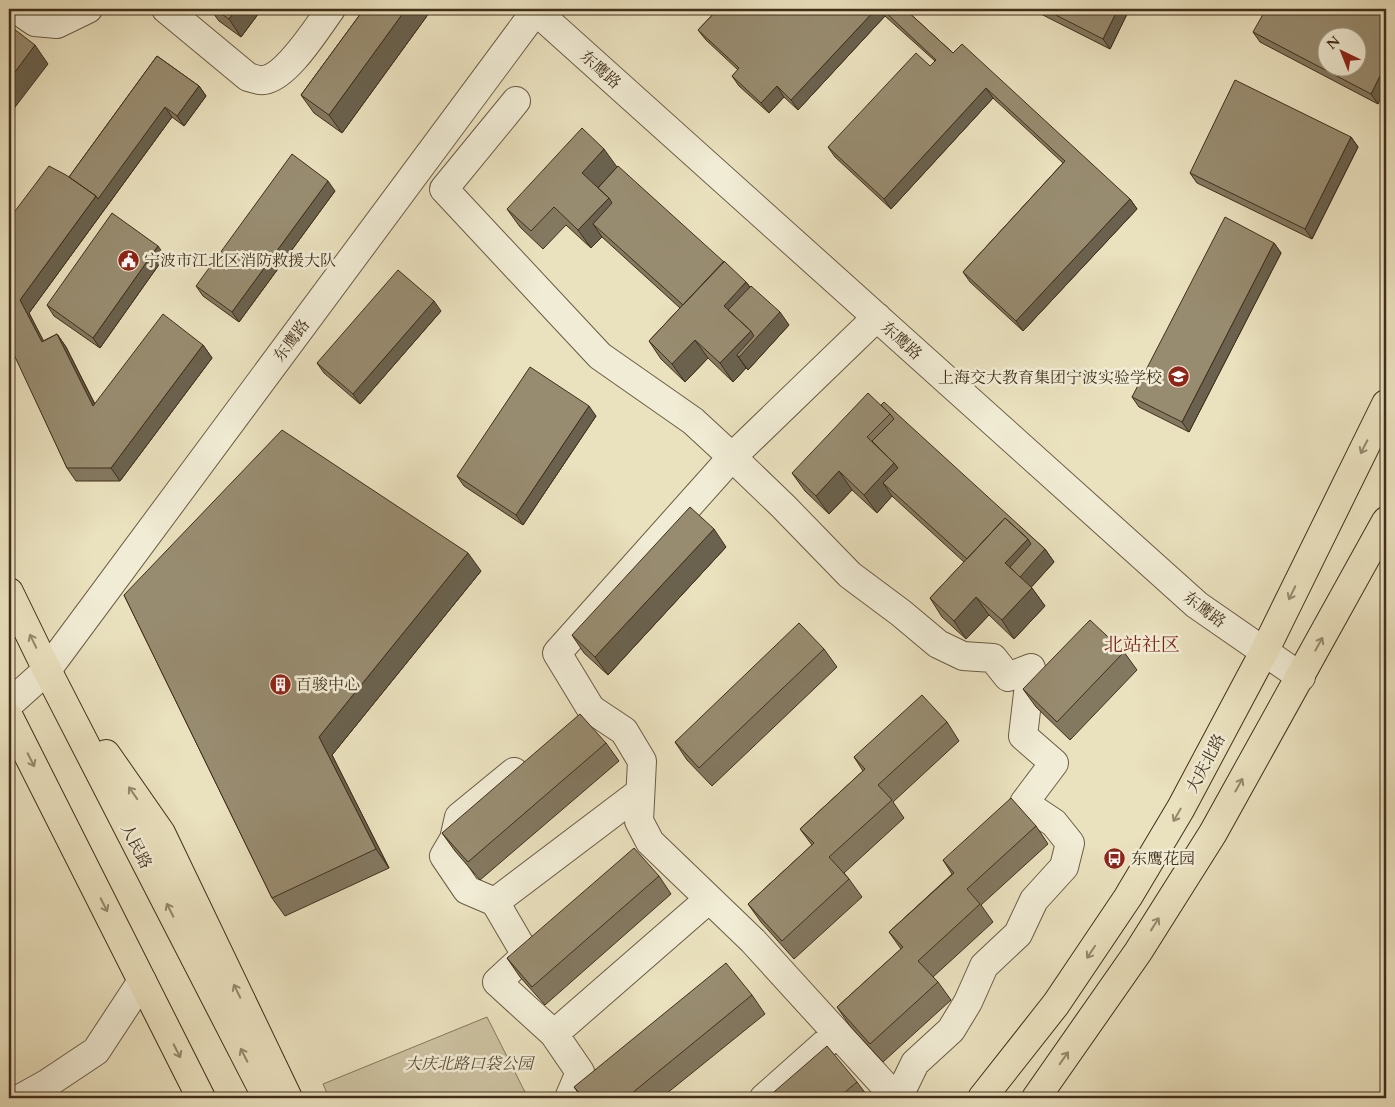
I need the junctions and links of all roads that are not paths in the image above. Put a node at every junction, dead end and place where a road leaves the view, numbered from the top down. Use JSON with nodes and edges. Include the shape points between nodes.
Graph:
{"nodes":[{"id":1,"x":16,"y":9,"type":"edge"},
{"id":2,"x":88,"y":9,"type":"edge"},
{"id":3,"x":166,"y":9,"type":"edge"},
{"id":4,"x":331,"y":9,"type":"edge"},
{"id":5,"x":537,"y":10,"type":"edge"},
{"id":6,"x":516,"y":101,"type":"dead end"},
{"id":7,"x":877,"y":317,"type":"junction"},
{"id":8,"x":1386,"y":404,"type":"edge"},
{"id":9,"x":732,"y":457,"type":"junction"},
{"id":10,"x":1386,"y":521,"type":"edge"},
{"id":11,"x":9,"y":592,"type":"edge"},
{"id":12,"x":1264,"y":652,"type":"junction"},
{"id":13,"x":46,"y":670,"type":"junction"},
{"id":14,"x":1300,"y":677,"type":"junction"},
{"id":15,"x":9,"y":704,"type":"edge"},
{"id":16,"x":591,"y":709,"type":"junction"},
{"id":17,"x":9,"y":717,"type":"edge"},
{"id":18,"x":569,"y":727,"type":"edge"},
{"id":19,"x":532,"y":757,"type":"edge"},
{"id":20,"x":639,"y":793,"type":"junction"},
{"id":21,"x":709,"y":899,"type":"junction"},
{"id":22,"x":495,"y":902,"type":"junction"},
{"id":23,"x":142,"y":981,"type":"junction"},
{"id":24,"x":554,"y":1034,"type":"junction"},
{"id":25,"x":837,"y":1034,"type":"junction"},
{"id":26,"x":21,"y":1098,"type":"edge"},
{"id":27,"x":201,"y":1098,"type":"edge"},
{"id":28,"x":267,"y":1098,"type":"edge"},
{"id":29,"x":288,"y":1098,"type":"edge"},
{"id":30,"x":569,"y":1098,"type":"edge"},
{"id":31,"x":764,"y":1098,"type":"edge"},
{"id":32,"x":897,"y":1098,"type":"edge"},
{"id":33,"x":982,"y":1098,"type":"edge"},
{"id":34,"x":1036,"y":1098,"type":"edge"}],
"edges":[{"from":1,"to":2,"type":"street","via":[[35,22],[57,24]]},
{"from":3,"to":4,"type":"street","via":[[248,77],[263,80],[280,73]]},
{"from":5,"to":7,"type":"street","name":"东鹰路"},
{"from":5,"to":13,"type":"street","name":"东鹰路"},
{"from":6,"to":9,"type":"street","via":[[444,189],[600,356],[692,421]]},
{"from":7,"to":9,"type":"street"},
{"from":7,"to":12,"type":"street","name":"东鹰路","via":[[1196,605]]},
{"from":8,"to":12,"type":"main road","name":"大庆北路","one_way":true},
{"from":9,"to":16,"type":"street","via":[[557,653]]},
{"from":9,"to":32,"type":"street","via":[[850,575],[938,644],[963,656],[994,658],[1008,677],[1031,668],[1023,736],[1054,763],[1024,803],[1054,823],[1070,843],[1064,867],[1034,900],[1018,934],[984,966],[951,1030],[915,1063]]},
{"from":14,"to":10,"type":"main road","one_way":true},
{"from":13,"to":11,"type":"main road","name":"人民路","one_way":true},
{"from":12,"to":14,"type":"street","name":"东鹰路"},
{"from":12,"to":33,"type":"main road","name":"大庆北路","one_way":true,"via":[[1181,808],[1128,897],[1056,1004]]},
{"from":13,"to":15,"type":"street","name":"东鹰路"},
{"from":28,"to":13,"type":"main road","name":"人民路","one_way":true},
{"from":29,"to":13,"type":"main road","one_way":true,"via":[[161,833]]},
{"from":34,"to":14,"type":"main road","one_way":true,"via":[[1138,952],[1212,833]]},
{"from":16,"to":18,"type":"street"},
{"from":16,"to":20,"type":"street","via":[[624,731],[642,761]]},
{"from":17,"to":23,"type":"main road","one_way":true},
{"from":19,"to":22,"type":"street","via":[[459,817],[454,839],[444,856],[466,890]]},
{"from":20,"to":21,"type":"street","via":[[639,821],[650,842]]},
{"from":20,"to":22,"type":"street"},
{"from":21,"to":24,"type":"street"},
{"from":21,"to":25,"type":"street","via":[[753,941]]},
{"from":22,"to":24,"type":"street","via":[[526,955],[497,982]]},
{"from":23,"to":26,"type":"street","via":[[96,1051]]},
{"from":23,"to":27,"type":"main road","one_way":true},
{"from":24,"to":30,"type":"street","via":[[580,1072]]},
{"from":25,"to":31,"type":"street"},
{"from":25,"to":32,"type":"street"}]}
